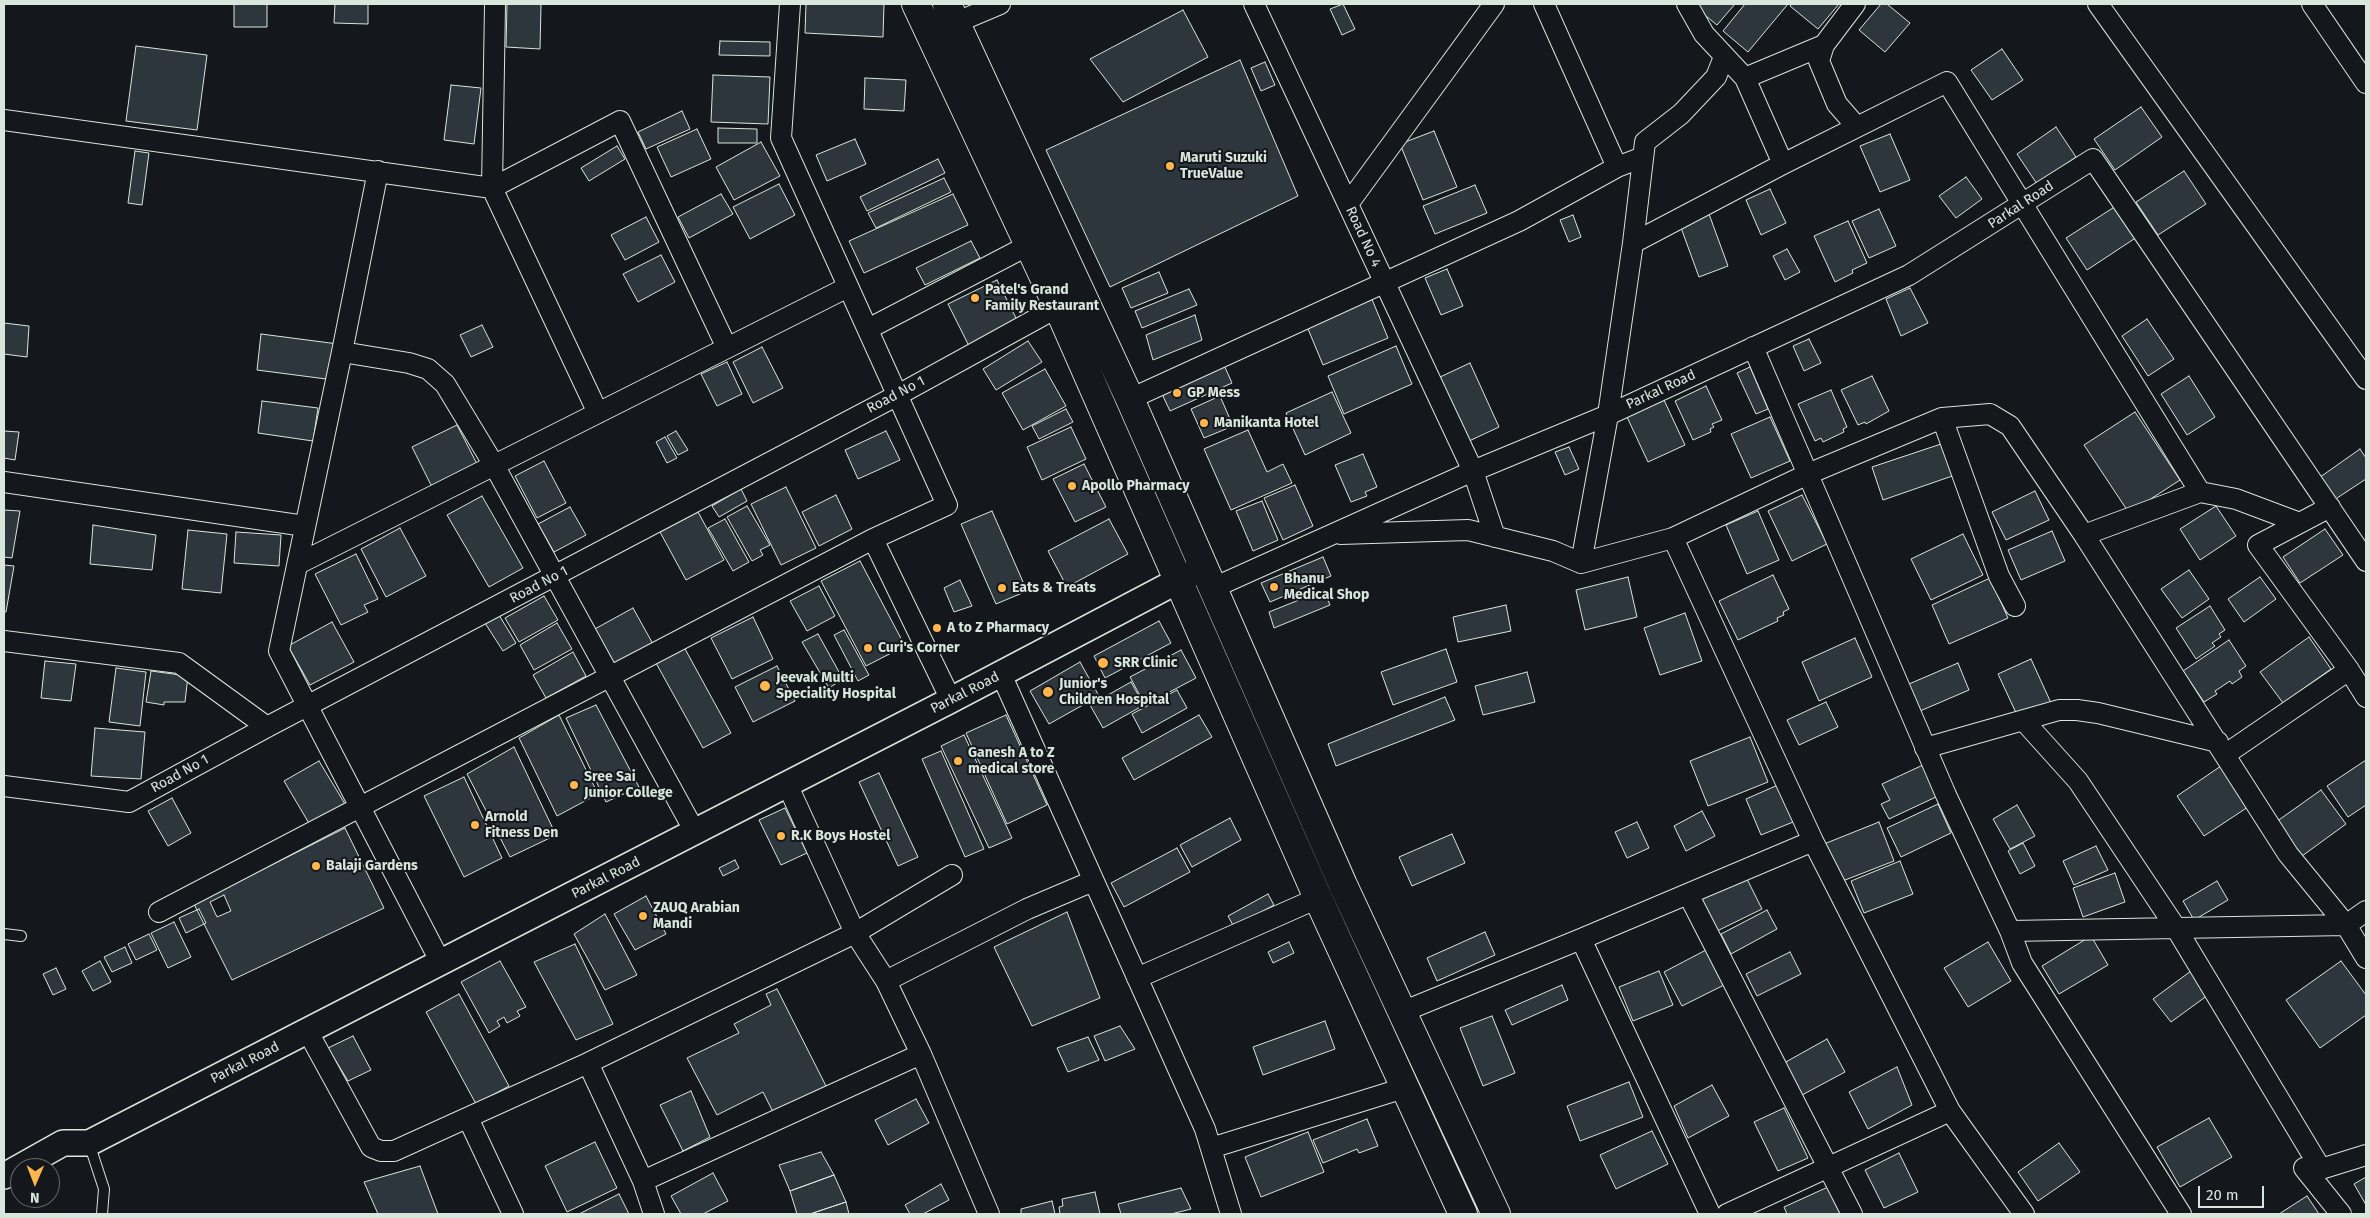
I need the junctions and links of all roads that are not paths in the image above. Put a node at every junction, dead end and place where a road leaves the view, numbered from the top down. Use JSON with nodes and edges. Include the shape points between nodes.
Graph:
{"nodes":[{"id":1,"x":495,"y":4,"type":"edge"},
{"id":2,"x":790,"y":4,"type":"edge"},
{"id":3,"x":916,"y":4,"type":"edge"},
{"id":4,"x":1000,"y":4,"type":"edge"},
{"id":5,"x":1254,"y":4,"type":"edge"},
{"id":6,"x":1494,"y":4,"type":"edge"},
{"id":7,"x":1544,"y":4,"type":"edge"},
{"id":8,"x":1687,"y":4,"type":"edge"},
{"id":9,"x":1855,"y":4,"type":"edge"},
{"id":10,"x":2098,"y":4,"type":"edge"},
{"id":11,"x":2312,"y":4,"type":"edge"},
{"id":12,"x":951,"y":14,"type":"edge"},
{"id":13,"x":1824,"y":45,"type":"junction"},
{"id":14,"x":1724,"y":57,"type":"junction"},
{"id":15,"x":1745,"y":78,"type":"junction"},
{"id":16,"x":2366,"y":83,"type":"edge"},
{"id":17,"x":4,"y":120,"type":"edge"},
{"id":18,"x":1857,"y":127,"type":"junction"},
{"id":19,"x":1643,"y":157,"type":"junction"},
{"id":20,"x":1783,"y":164,"type":"junction"},
{"id":21,"x":1618,"y":167,"type":"junction"},
{"id":22,"x":378,"y":171,"type":"junction"},
{"id":23,"x":492,"y":188,"type":"junction"},
{"id":24,"x":1348,"y":204,"type":"junction"},
{"id":25,"x":2023,"y":204,"type":"junction"},
{"id":26,"x":1633,"y":243,"type":"junction"},
{"id":27,"x":1029,"y":245,"type":"junction"},
{"id":28,"x":1384,"y":282,"type":"junction"},
{"id":29,"x":848,"y":287,"type":"junction"},
{"id":30,"x":1058,"y":307,"type":"junction"},
{"id":31,"x":868,"y":329,"type":"junction"},
{"id":32,"x":726,"y":348,"type":"junction"},
{"id":33,"x":1753,"y":348,"type":"junction"},
{"id":34,"x":342,"y":352,"type":"junction"},
{"id":35,"x":2366,"y":379,"type":"edge"},
{"id":36,"x":898,"y":395,"type":"junction"},
{"id":37,"x":1130,"y":399,"type":"junction"},
{"id":38,"x":598,"y":413,"type":"junction"},
{"id":39,"x":1608,"y":415,"type":"junction"},
{"id":40,"x":1942,"y":418,"type":"junction"},
{"id":41,"x":494,"y":465,"type":"junction"},
{"id":42,"x":1473,"y":471,"type":"junction"},
{"id":43,"x":1808,"y":474,"type":"junction"},
{"id":44,"x":4,"y":482,"type":"edge"},
{"id":45,"x":2200,"y":492,"type":"junction"},
{"id":46,"x":2330,"y":507,"type":"junction"},
{"id":47,"x":2300,"y":523,"type":"junction"},
{"id":48,"x":305,"y":526,"type":"junction"},
{"id":49,"x":1329,"y":534,"type":"junction"},
{"id":50,"x":2084,"y":535,"type":"junction"},
{"id":51,"x":1496,"y":537,"type":"junction"},
{"id":52,"x":1673,"y":538,"type":"junction"},
{"id":53,"x":873,"y":539,"type":"junction"},
{"id":54,"x":2366,"y":561,"type":"edge"},
{"id":55,"x":1581,"y":563,"type":"junction"},
{"id":56,"x":298,"y":564,"type":"junction"},
{"id":57,"x":555,"y":576,"type":"junction"},
{"id":58,"x":1209,"y":578,"type":"junction"},
{"id":59,"x":1180,"y":580,"type":"junction"},
{"id":60,"x":2015,"y":606,"type":"dead end"},
{"id":61,"x":4,"y":641,"type":"edge"},
{"id":62,"x":2349,"y":670,"type":"junction"},
{"id":63,"x":1001,"y":674,"type":"junction"},
{"id":64,"x":610,"y":677,"type":"junction"},
{"id":65,"x":2366,"y":697,"type":"edge"},
{"id":66,"x":951,"y":700,"type":"junction"},
{"id":67,"x":308,"y":707,"type":"junction"},
{"id":68,"x":2024,"y":721,"type":"junction"},
{"id":69,"x":266,"y":727,"type":"junction"},
{"id":70,"x":1926,"y":748,"type":"junction"},
{"id":71,"x":2222,"y":748,"type":"junction"},
{"id":72,"x":787,"y":784,"type":"junction"},
{"id":73,"x":4,"y":786,"type":"edge"},
{"id":74,"x":361,"y":808,"type":"junction"},
{"id":75,"x":695,"y":832,"type":"junction"},
{"id":76,"x":1812,"y":840,"type":"junction"},
{"id":77,"x":952,"y":874,"type":"dead end"},
{"id":78,"x":1093,"y":881,"type":"junction"},
{"id":79,"x":1688,"y":894,"type":"junction"},
{"id":80,"x":1318,"y":898,"type":"junction"},
{"id":81,"x":2366,"y":911,"type":"edge"},
{"id":82,"x":159,"y":912,"type":"dead end"},
{"id":83,"x":2346,"y":925,"type":"junction"},
{"id":84,"x":2176,"y":928,"type":"junction"},
{"id":85,"x":2010,"y":931,"type":"junction"},
{"id":86,"x":856,"y":933,"type":"junction"},
{"id":87,"x":4,"y":934,"type":"edge"},
{"id":88,"x":20,"y":936,"type":"dead end"},
{"id":89,"x":1581,"y":939,"type":"junction"},
{"id":90,"x":2366,"y":958,"type":"edge"},
{"id":91,"x":441,"y":963,"type":"junction"},
{"id":92,"x":1137,"y":978,"type":"junction"},
{"id":93,"x":886,"y":981,"type":"junction"},
{"id":94,"x":1402,"y":1012,"type":"junction"},
{"id":95,"x":308,"y":1032,"type":"junction"},
{"id":96,"x":921,"y":1054,"type":"junction"},
{"id":97,"x":588,"y":1063,"type":"junction"},
{"id":98,"x":1404,"y":1088,"type":"junction"},
{"id":99,"x":1950,"y":1112,"type":"junction"},
{"id":100,"x":468,"y":1118,"type":"junction"},
{"id":101,"x":89,"y":1143,"type":"junction"},
{"id":102,"x":1211,"y":1148,"type":"junction"},
{"id":103,"x":2366,"y":1155,"type":"edge"},
{"id":104,"x":1827,"y":1168,"type":"junction"},
{"id":105,"x":2321,"y":1170,"type":"junction"},
{"id":106,"x":4,"y":1176,"type":"edge"},
{"id":107,"x":643,"y":1181,"type":"junction"},
{"id":108,"x":102,"y":1214,"type":"edge"},
{"id":109,"x":513,"y":1214,"type":"edge"},
{"id":110,"x":654,"y":1214,"type":"edge"},
{"id":111,"x":989,"y":1214,"type":"edge"},
{"id":112,"x":1231,"y":1214,"type":"edge"},
{"id":113,"x":1463,"y":1214,"type":"edge"},
{"id":114,"x":1496,"y":1214,"type":"edge"},
{"id":115,"x":1710,"y":1214,"type":"edge"},
{"id":116,"x":1727,"y":1214,"type":"edge"},
{"id":117,"x":1852,"y":1214,"type":"edge"},
{"id":118,"x":2024,"y":1214,"type":"edge"},
{"id":119,"x":2181,"y":1214,"type":"edge"},
{"id":120,"x":2341,"y":1214,"type":"edge"}],
"edges":[{"from":1,"to":23,"type":"street"},
{"from":2,"to":29,"type":"street","via":[[781,138]]},
{"from":3,"to":27,"type":"highway"},
{"from":4,"to":12,"type":"street"},
{"from":5,"to":24,"type":"street","name":"Road No 4"},
{"from":6,"to":24,"type":"street"},
{"from":7,"to":21,"type":"street"},
{"from":8,"to":14,"type":"street","via":[[1704,34]]},
{"from":9,"to":13,"type":"street"},
{"from":10,"to":35,"type":"street"},
{"from":11,"to":16,"type":"street"},
{"from":12,"to":37,"type":"highway"},
{"from":13,"to":15,"type":"street"},
{"from":13,"to":18,"type":"street","via":[[1820,61],[1837,104]]},
{"from":14,"to":15,"type":"street"},
{"from":14,"to":19,"type":"street","via":[[1716,77],[1682,114],[1645,142]]},
{"from":15,"to":20,"type":"street"},
{"from":17,"to":22,"type":"street"},
{"from":18,"to":20,"type":"street"},
{"from":18,"to":25,"type":"street","via":[[1947,82]]},
{"from":19,"to":21,"type":"street"},
{"from":19,"to":26,"type":"street"},
{"from":20,"to":26,"type":"street"},
{"from":21,"to":28,"type":"street","via":[[1519,222]]},
{"from":22,"to":23,"type":"street"},
{"from":22,"to":34,"type":"street"},
{"from":23,"to":32,"type":"street","via":[[620,122]]},
{"from":23,"to":38,"type":"street"},
{"from":24,"to":28,"type":"street","name":"Road No 4"},
{"from":25,"to":33,"type":"street","name":"Parkal Road","via":[[1909,275]]},
{"from":25,"to":45,"type":"street"},
{"from":25,"to":46,"type":"street","name":"Parkal Road","via":[[2092,159]]},
{"from":26,"to":39,"type":"street"},
{"from":27,"to":30,"type":"highway"},
{"from":27,"to":31,"type":"street"},
{"from":28,"to":37,"type":"street"},
{"from":28,"to":42,"type":"street","name":"Road No 4"},
{"from":29,"to":31,"type":"street"},
{"from":29,"to":32,"type":"street"},
{"from":30,"to":36,"type":"street","name":"Road No 1"},
{"from":30,"to":59,"type":"highway"},
{"from":31,"to":36,"type":"street"},
{"from":32,"to":38,"type":"street"},
{"from":33,"to":39,"type":"street","name":"Parkal Road"},
{"from":33,"to":43,"type":"street"},
{"from":34,"to":41,"type":"street","via":[[428,369],[446,384]]},
{"from":34,"to":48,"type":"street"},
{"from":36,"to":53,"type":"street","via":[[947,505]]},
{"from":36,"to":57,"type":"street","name":"Road No 1"},
{"from":37,"to":58,"type":"highway"},
{"from":38,"to":41,"type":"street"},
{"from":39,"to":42,"type":"street","name":"Parkal Road"},
{"from":39,"to":55,"type":"street"},
{"from":40,"to":43,"type":"street"},
{"from":40,"to":50,"type":"street","via":[[1990,414],[2010,426]]},
{"from":40,"to":60,"type":"street","via":[[1999,576]]},
{"from":41,"to":56,"type":"street"},
{"from":41,"to":57,"type":"street"},
{"from":42,"to":49,"type":"street","name":"Parkal Road"},
{"from":42,"to":51,"type":"street","name":"Road No 4"},
{"from":43,"to":52,"type":"street"},
{"from":43,"to":70,"type":"street"},
{"from":44,"to":48,"type":"street"},
{"from":45,"to":47,"type":"street","via":[[2236,499]]},
{"from":45,"to":50,"type":"street"},
{"from":46,"to":47,"type":"street"},
{"from":46,"to":54,"type":"street"},
{"from":47,"to":62,"type":"street","via":[[2258,545]]},
{"from":48,"to":56,"type":"street"},
{"from":49,"to":51,"type":"street","via":[[1468,530]]},
{"from":49,"to":58,"type":"street","name":"Parkal Road"},
{"from":50,"to":71,"type":"street"},
{"from":51,"to":55,"type":"street","via":[[1553,551]]},
{"from":52,"to":55,"type":"street"},
{"from":52,"to":76,"type":"street"},
{"from":53,"to":64,"type":"street"},
{"from":53,"to":66,"type":"street"},
{"from":56,"to":67,"type":"street","via":[[279,651]]},
{"from":57,"to":64,"type":"street"},
{"from":57,"to":67,"type":"street","name":"Road No 1"},
{"from":58,"to":59,"type":"street","name":"Parkal Road"},
{"from":58,"to":94,"type":"highway","via":[[1342,885]]},
{"from":59,"to":63,"type":"street","name":"Parkal Road"},
{"from":59,"to":80,"type":"highway"},
{"from":61,"to":69,"type":"street","via":[[179,662]]},
{"from":62,"to":65,"type":"street"},
{"from":62,"to":71,"type":"street"},
{"from":63,"to":66,"type":"street","name":"Parkal Road"},
{"from":63,"to":78,"type":"street"},
{"from":64,"to":74,"type":"street"},
{"from":64,"to":75,"type":"street"},
{"from":66,"to":72,"type":"street","name":"Parkal Road"},
{"from":67,"to":69,"type":"street","name":"Road No 1"},
{"from":67,"to":74,"type":"street"},
{"from":68,"to":70,"type":"street"},
{"from":68,"to":71,"type":"street","via":[[2059,710],[2077,710]]},
{"from":68,"to":84,"type":"street","via":[[2078,782]]},
{"from":69,"to":73,"type":"street","name":"Road No 1","via":[[129,802]]},
{"from":70,"to":85,"type":"street"},
{"from":71,"to":83,"type":"street","via":[[2288,854]]},
{"from":72,"to":75,"type":"street","name":"Parkal Road"},
{"from":72,"to":86,"type":"street"},
{"from":74,"to":82,"type":"street"},
{"from":74,"to":91,"type":"street"},
{"from":75,"to":91,"type":"street","name":"Parkal Road"},
{"from":76,"to":79,"type":"street"},
{"from":76,"to":99,"type":"street"},
{"from":77,"to":86,"type":"street"},
{"from":78,"to":92,"type":"street"},
{"from":78,"to":93,"type":"street","via":[[1027,909]]},
{"from":79,"to":89,"type":"street"},
{"from":79,"to":104,"type":"street"},
{"from":80,"to":92,"type":"street"},
{"from":80,"to":98,"type":"highway"},
{"from":81,"to":83,"type":"street"},
{"from":83,"to":84,"type":"street"},
{"from":83,"to":90,"type":"street"},
{"from":84,"to":85,"type":"street"},
{"from":84,"to":105,"type":"street"},
{"from":85,"to":119,"type":"street","via":[[2022,963]]},
{"from":86,"to":93,"type":"street"},
{"from":86,"to":97,"type":"street"},
{"from":87,"to":88,"type":"lane"},
{"from":89,"to":94,"type":"street"},
{"from":89,"to":115,"type":"street"},
{"from":91,"to":95,"type":"street","name":"Parkal Road"},
{"from":92,"to":102,"type":"street"},
{"from":93,"to":96,"type":"street"},
{"from":94,"to":114,"type":"highway"},
{"from":95,"to":100,"type":"street","via":[[371,1147],[394,1151]]},
{"from":95,"to":101,"type":"street","name":"Parkal Road"},
{"from":96,"to":107,"type":"street"},
{"from":96,"to":111,"type":"street"},
{"from":97,"to":100,"type":"street"},
{"from":97,"to":107,"type":"street"},
{"from":98,"to":102,"type":"street"},
{"from":98,"to":113,"type":"highway"},
{"from":99,"to":104,"type":"street"},
{"from":99,"to":118,"type":"street"},
{"from":100,"to":109,"type":"street"},
{"from":101,"to":106,"type":"street","name":"Parkal Road","via":[[63,1143]]},
{"from":101,"to":108,"type":"lane","via":[[104,1189]]},
{"from":102,"to":112,"type":"street"},
{"from":103,"to":105,"type":"street"},
{"from":104,"to":116,"type":"street"},
{"from":104,"to":117,"type":"street"},
{"from":105,"to":120,"type":"street","via":[[2304,1168]]},
{"from":107,"to":110,"type":"street"}]}
